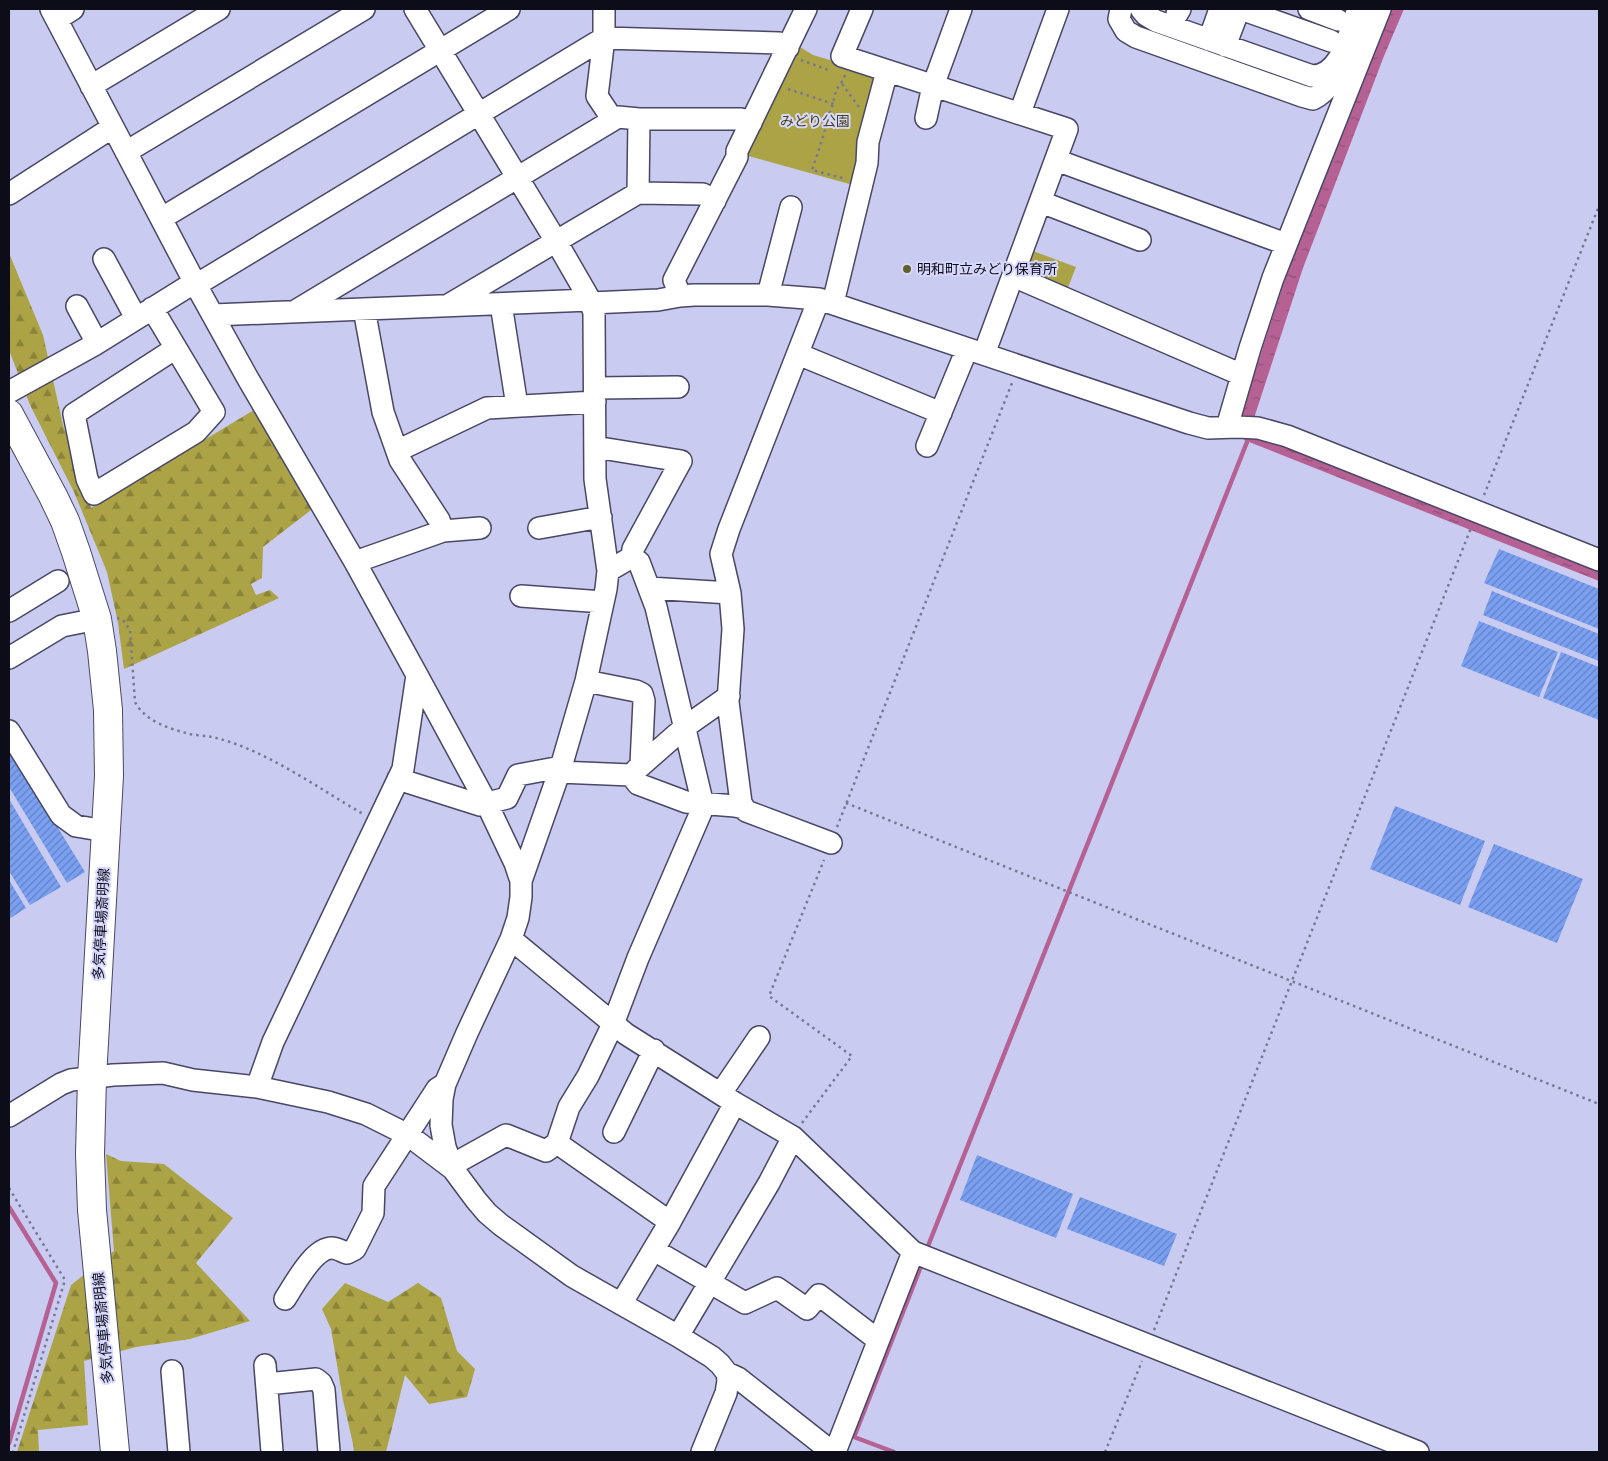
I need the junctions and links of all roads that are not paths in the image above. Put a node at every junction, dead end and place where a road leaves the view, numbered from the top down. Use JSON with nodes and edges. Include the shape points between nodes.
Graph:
{"nodes":[{"id":1,"x":219,"y":9,"type":"edge"},
{"id":2,"x":364,"y":9,"type":"edge"},
{"id":3,"x":415,"y":9,"type":"edge"},
{"id":4,"x":509,"y":9,"type":"edge"},
{"id":5,"x":604,"y":9,"type":"edge"},
{"id":6,"x":806,"y":9,"type":"edge"},
{"id":7,"x":862,"y":9,"type":"edge"},
{"id":8,"x":961,"y":9,"type":"edge"},
{"id":9,"x":1058,"y":9,"type":"edge"},
{"id":10,"x":1121,"y":9,"type":"edge"},
{"id":11,"x":1142,"y":9,"type":"edge"},
{"id":12,"x":1240,"y":9,"type":"edge"},
{"id":13,"x":1309,"y":9,"type":"edge"},
{"id":14,"x":1358,"y":9,"type":"edge"},
{"id":15,"x":1380,"y":9,"type":"edge"},
{"id":16,"x":1173,"y":11,"type":"edge"},
{"id":17,"x":60,"y":12,"type":"edge"},
{"id":18,"x":1340,"y":14,"type":"edge"},
{"id":19,"x":1219,"y":31,"type":"edge"},
{"id":20,"x":604,"y":38,"type":"junction"},
{"id":21,"x":440,"y":50,"type":"junction"},
{"id":22,"x":787,"y":50,"type":"junction"},
{"id":23,"x":1335,"y":50,"type":"junction"},
{"id":24,"x":887,"y":71,"type":"junction"},
{"id":25,"x":91,"y":86,"type":"junction"},
{"id":26,"x":933,"y":86,"type":"junction"},
{"id":27,"x":1020,"y":113,"type":"junction"},
{"id":28,"x":478,"y":114,"type":"junction"},
{"id":29,"x":926,"y":118,"type":"dead end"},
{"id":30,"x":639,"y":119,"type":"junction"},
{"id":31,"x":613,"y":120,"type":"junction"},
{"id":32,"x":746,"y":121,"type":"junction"},
{"id":33,"x":113,"y":127,"type":"junction"},
{"id":34,"x":126,"y":152,"type":"junction"},
{"id":35,"x":1056,"y":160,"type":"junction"},
{"id":36,"x":517,"y":177,"type":"junction"},
{"id":37,"x":638,"y":193,"type":"junction"},
{"id":38,"x":9,"y":194,"type":"edge"},
{"id":39,"x":709,"y":197,"type":"junction"},
{"id":40,"x":1042,"y":202,"type":"junction"},
{"id":41,"x":791,"y":207,"type":"dead end"},
{"id":42,"x":162,"y":218,"type":"junction"},
{"id":43,"x":1140,"y":240,"type":"dead end"},
{"id":44,"x":556,"y":241,"type":"junction"},
{"id":45,"x":1286,"y":244,"type":"junction"},
{"id":46,"x":104,"y":258,"type":"dead end"},
{"id":47,"x":1013,"y":276,"type":"junction"},
{"id":48,"x":195,"y":283,"type":"junction"},
{"id":49,"x":768,"y":295,"type":"junction"},
{"id":50,"x":680,"y":296,"type":"junction"},
{"id":51,"x":591,"y":301,"type":"junction"},
{"id":52,"x":826,"y":301,"type":"junction"},
{"id":53,"x":501,"y":304,"type":"junction"},
{"id":54,"x":77,"y":306,"type":"dead end"},
{"id":55,"x":448,"y":306,"type":"junction"},
{"id":56,"x":364,"y":309,"type":"junction"},
{"id":57,"x":294,"y":311,"type":"junction"},
{"id":58,"x":144,"y":313,"type":"junction"},
{"id":59,"x":213,"y":315,"type":"junction"},
{"id":60,"x":96,"y":343,"type":"junction"},
{"id":61,"x":176,"y":348,"type":"junction"},
{"id":62,"x":976,"y":351,"type":"junction"},
{"id":63,"x":798,"y":354,"type":"junction"},
{"id":64,"x":1242,"y":375,"type":"junction"},
{"id":65,"x":678,"y":387,"type":"dead end"},
{"id":66,"x":9,"y":392,"type":"edge"},
{"id":67,"x":595,"y":395,"type":"junction"},
{"id":68,"x":517,"y":406,"type":"junction"},
{"id":69,"x":941,"y":412,"type":"junction"},
{"id":70,"x":9,"y":414,"type":"edge"},
{"id":71,"x":1232,"y":427,"type":"junction"},
{"id":72,"x":927,"y":446,"type":"dead end"},
{"id":73,"x":596,"y":447,"type":"junction"},
{"id":74,"x":397,"y":451,"type":"junction"},
{"id":75,"x":600,"y":517,"type":"junction"},
{"id":76,"x":480,"y":528,"type":"dead end"},
{"id":77,"x":539,"y":528,"type":"dead end"},
{"id":78,"x":443,"y":531,"type":"junction"},
{"id":79,"x":632,"y":557,"type":"junction"},
{"id":80,"x":1599,"y":560,"type":"edge"},
{"id":81,"x":355,"y":562,"type":"junction"},
{"id":82,"x":608,"y":571,"type":"junction"},
{"id":83,"x":58,"y":581,"type":"dead end"},
{"id":84,"x":649,"y":588,"type":"junction"},
{"id":85,"x":730,"y":592,"type":"junction"},
{"id":86,"x":521,"y":596,"type":"dead end"},
{"id":87,"x":603,"y":602,"type":"junction"},
{"id":88,"x":9,"y":611,"type":"edge"},
{"id":89,"x":97,"y":619,"type":"junction"},
{"id":90,"x":9,"y":658,"type":"edge"},
{"id":91,"x":417,"y":675,"type":"junction"},
{"id":92,"x":586,"y":681,"type":"junction"},
{"id":93,"x":728,"y":696,"type":"junction"},
{"id":94,"x":685,"y":727,"type":"junction"},
{"id":95,"x":9,"y":731,"type":"edge"},
{"id":96,"x":560,"y":770,"type":"junction"},
{"id":97,"x":636,"y":770,"type":"junction"},
{"id":98,"x":398,"y":779,"type":"junction"},
{"id":99,"x":487,"y":804,"type":"junction"},
{"id":100,"x":702,"y":804,"type":"junction"},
{"id":101,"x":744,"y":808,"type":"junction"},
{"id":102,"x":106,"y":831,"type":"junction"},
{"id":103,"x":831,"y":843,"type":"road end"},
{"id":104,"x":520,"y":881,"type":"junction"},
{"id":105,"x":510,"y":940,"type":"junction"},
{"id":106,"x":613,"y":1024,"type":"junction"},
{"id":107,"x":758,"y":1037,"type":"dead end"},
{"id":108,"x":654,"y":1050,"type":"junction"},
{"id":109,"x":92,"y":1078,"type":"junction"},
{"id":110,"x":445,"y":1084,"type":"junction"},
{"id":111,"x":258,"y":1087,"type":"junction"},
{"id":112,"x":728,"y":1098,"type":"junction"},
{"id":113,"x":9,"y":1116,"type":"edge"},
{"id":114,"x":614,"y":1132,"type":"dead end"},
{"id":115,"x":408,"y":1135,"type":"junction"},
{"id":116,"x":792,"y":1137,"type":"junction"},
{"id":117,"x":557,"y":1143,"type":"junction"},
{"id":118,"x":453,"y":1167,"type":"junction"},
{"id":119,"x":670,"y":1222,"type":"junction"},
{"id":120,"x":654,"y":1250,"type":"junction"},
{"id":121,"x":921,"y":1255,"type":"junction"},
{"id":122,"x":710,"y":1282,"type":"junction"},
{"id":123,"x":285,"y":1299,"type":"dead end"},
{"id":124,"x":621,"y":1304,"type":"junction"},
{"id":125,"x":678,"y":1336,"type":"junction"},
{"id":126,"x":878,"y":1340,"type":"junction"},
{"id":127,"x":172,"y":1371,"type":"dead end"},
{"id":128,"x":727,"y":1373,"type":"junction"},
{"id":129,"x":115,"y":1452,"type":"edge"},
{"id":130,"x":179,"y":1452,"type":"edge"},
{"id":131,"x":272,"y":1452,"type":"edge"},
{"id":132,"x":329,"y":1452,"type":"edge"},
{"id":133,"x":702,"y":1452,"type":"edge"},
{"id":134,"x":833,"y":1452,"type":"edge"},
{"id":135,"x":1418,"y":1452,"type":"edge"}],
"edges":[{"from":1,"to":25,"type":"street"},
{"from":2,"to":34,"type":"street"},
{"from":3,"to":21,"type":"street"},
{"from":4,"to":21,"type":"street"},
{"from":5,"to":20,"type":"street"},
{"from":6,"to":22,"type":"street"},
{"from":7,"to":24,"type":"street","via":[[842,56],[843,66]]},
{"from":8,"to":26,"type":"street"},
{"from":9,"to":27,"type":"street"},
{"from":10,"to":23,"type":"street","via":[[1119,19],[1126,31],[1136,37],[1313,99],[1324,93],[1331,81]]},
{"from":11,"to":19,"type":"street","via":[[1156,22]]},
{"from":12,"to":19,"type":"street"},
{"from":12,"to":23,"type":"street"},
{"from":13,"to":18,"type":"street"},
{"from":14,"to":23,"type":"street"},
{"from":15,"to":45,"type":"street"},
{"from":16,"to":19,"type":"street"},
{"from":17,"to":25,"type":"street"},
{"from":18,"to":23,"type":"street"},
{"from":19,"to":23,"type":"street","via":[[1312,76],[1320,76],[1334,66]]},
{"from":20,"to":22,"type":"street"},
{"from":20,"to":28,"type":"street"},
{"from":20,"to":31,"type":"street","via":[[598,96]]},
{"from":21,"to":28,"type":"street"},
{"from":21,"to":42,"type":"street"},
{"from":22,"to":32,"type":"street","via":[[771,84]]},
{"from":24,"to":26,"type":"street"},
{"from":24,"to":52,"type":"street","via":[[868,142],[867,163]]},
{"from":25,"to":33,"type":"street"},
{"from":26,"to":27,"type":"street"},
{"from":26,"to":29,"type":"street"},
{"from":27,"to":35,"type":"street","via":[[1067,129]]},
{"from":28,"to":36,"type":"street"},
{"from":28,"to":48,"type":"street"},
{"from":30,"to":31,"type":"street","via":[[618,117]]},
{"from":30,"to":32,"type":"street"},
{"from":30,"to":37,"type":"street"},
{"from":31,"to":36,"type":"street"},
{"from":32,"to":39,"type":"street"},
{"from":33,"to":34,"type":"street"},
{"from":33,"to":38,"type":"street"},
{"from":34,"to":42,"type":"street"},
{"from":35,"to":40,"type":"street"},
{"from":35,"to":45,"type":"street"},
{"from":36,"to":44,"type":"street"},
{"from":36,"to":57,"type":"street"},
{"from":37,"to":39,"type":"street"},
{"from":37,"to":44,"type":"street"},
{"from":39,"to":50,"type":"street","via":[[674,280]]},
{"from":40,"to":43,"type":"street"},
{"from":40,"to":47,"type":"street"},
{"from":41,"to":49,"type":"street"},
{"from":42,"to":48,"type":"street"},
{"from":44,"to":51,"type":"street"},
{"from":44,"to":55,"type":"street"},
{"from":45,"to":64,"type":"street"},
{"from":46,"to":58,"type":"street"},
{"from":47,"to":62,"type":"street"},
{"from":47,"to":64,"type":"street"},
{"from":48,"to":58,"type":"street"},
{"from":48,"to":59,"type":"street"},
{"from":49,"to":50,"type":"street"},
{"from":49,"to":52,"type":"street"},
{"from":50,"to":51,"type":"street","via":[[658,300]]},
{"from":51,"to":53,"type":"street"},
{"from":51,"to":67,"type":"street"},
{"from":52,"to":62,"type":"street"},
{"from":52,"to":63,"type":"street"},
{"from":53,"to":55,"type":"street"},
{"from":53,"to":68,"type":"street"},
{"from":54,"to":60,"type":"street"},
{"from":55,"to":56,"type":"street"},
{"from":56,"to":57,"type":"street"},
{"from":56,"to":74,"type":"street","via":[[383,412]]},
{"from":57,"to":59,"type":"street"},
{"from":58,"to":60,"type":"street"},
{"from":58,"to":61,"type":"street"},
{"from":59,"to":81,"type":"street"},
{"from":60,"to":66,"type":"street"},
{"from":61,"to":61,"type":"street","via":[[214,412],[196,432],[94,494],[87,479],[74,414]]},
{"from":62,"to":69,"type":"street"},
{"from":62,"to":71,"type":"street","via":[[1188,423],[1208,428]]},
{"from":63,"to":69,"type":"street"},
{"from":63,"to":85,"type":"street","via":[[721,554]]},
{"from":64,"to":71,"type":"street"},
{"from":65,"to":67,"type":"street"},
{"from":67,"to":68,"type":"street"},
{"from":67,"to":73,"type":"street"},
{"from":68,"to":74,"type":"street","via":[[487,408]]},
{"from":69,"to":72,"type":"street"},
{"from":70,"to":89,"type":"main road","name":"多気停車場斎明線","via":[[64,521]]},
{"from":71,"to":80,"type":"street","via":[[1258,428],[1287,436]]},
{"from":73,"to":75,"type":"street"},
{"from":73,"to":79,"type":"street","via":[[681,461],[633,549]]},
{"from":74,"to":78,"type":"street"},
{"from":75,"to":77,"type":"street"},
{"from":75,"to":82,"type":"street"},
{"from":76,"to":78,"type":"street"},
{"from":78,"to":81,"type":"street"},
{"from":79,"to":82,"type":"street"},
{"from":79,"to":84,"type":"street","via":[[639,562]]},
{"from":81,"to":91,"type":"street"},
{"from":82,"to":87,"type":"street"},
{"from":83,"to":88,"type":"street"},
{"from":84,"to":85,"type":"street"},
{"from":84,"to":94,"type":"street"},
{"from":85,"to":93,"type":"street","via":[[733,629]]},
{"from":86,"to":87,"type":"street"},
{"from":87,"to":92,"type":"street"},
{"from":89,"to":90,"type":"street","via":[[62,626]]},
{"from":89,"to":102,"type":"main road","name":"多気停車場斎明線","via":[[108,710]]},
{"from":91,"to":98,"type":"street"},
{"from":91,"to":99,"type":"street"},
{"from":92,"to":96,"type":"street"},
{"from":92,"to":97,"type":"street","via":[[642,694]]},
{"from":93,"to":94,"type":"street"},
{"from":93,"to":101,"type":"street"},
{"from":94,"to":97,"type":"street"},
{"from":94,"to":100,"type":"street"},
{"from":95,"to":102,"type":"street","via":[[61,815],[76,826]]},
{"from":96,"to":97,"type":"street"},
{"from":96,"to":99,"type":"street","via":[[518,774],[507,798]]},
{"from":96,"to":104,"type":"street"},
{"from":97,"to":100,"type":"street","via":[[638,784],[686,802]]},
{"from":98,"to":99,"type":"street","via":[[480,805]]},
{"from":98,"to":111,"type":"street","via":[[273,1042]]},
{"from":99,"to":104,"type":"street"},
{"from":100,"to":101,"type":"street"},
{"from":100,"to":106,"type":"street"},
{"from":101,"to":103,"type":"street"},
{"from":102,"to":109,"type":"main road","name":"多気停車場斎明線"},
{"from":104,"to":105,"type":"street","via":[[518,918]]},
{"from":105,"to":106,"type":"street"},
{"from":105,"to":110,"type":"street"},
{"from":106,"to":108,"type":"street"},
{"from":106,"to":117,"type":"street","via":[[569,1107]]},
{"from":107,"to":112,"type":"street"},
{"from":108,"to":112,"type":"street"},
{"from":108,"to":114,"type":"street"},
{"from":109,"to":111,"type":"street","via":[[163,1073],[193,1080]]},
{"from":109,"to":113,"type":"street","via":[[61,1084]]},
{"from":109,"to":129,"type":"main road","name":"多気停車場斎明線","via":[[92,1210]]},
{"from":110,"to":115,"type":"street","via":[[437,1090]]},
{"from":110,"to":118,"type":"street","via":[[442,1125],[445,1147]]},
{"from":111,"to":115,"type":"street","via":[[366,1114]]},
{"from":112,"to":116,"type":"street"},
{"from":112,"to":119,"type":"street"},
{"from":115,"to":118,"type":"street"},
{"from":115,"to":123,"type":"street","via":[[374,1186],[373,1212],[355,1249],[347,1253],[333,1248],[321,1252],[310,1261]]},
{"from":116,"to":121,"type":"street"},
{"from":116,"to":122,"type":"street"},
{"from":117,"to":118,"type":"street","via":[[546,1151],[506,1136]]},
{"from":117,"to":119,"type":"street"},
{"from":118,"to":124,"type":"street","via":[[476,1200],[500,1225],[572,1276]]},
{"from":119,"to":120,"type":"street"},
{"from":120,"to":122,"type":"street"},
{"from":120,"to":124,"type":"street"},
{"from":121,"to":126,"type":"street"},
{"from":121,"to":135,"type":"street"},
{"from":122,"to":125,"type":"street"},
{"from":122,"to":126,"type":"street","via":[[745,1304],[777,1288],[807,1308],[819,1296]]},
{"from":124,"to":125,"type":"street"},
{"from":125,"to":128,"type":"street","via":[[712,1357]]},
{"from":126,"to":134,"type":"street"},
{"from":127,"to":130,"type":"street"},
{"from":128,"to":133,"type":"street","via":[[726,1393]]},
{"from":128,"to":134,"type":"street","via":[[738,1378]]},
{"from":131,"to":132,"type":"street","via":[[266,1375],[316,1379],[321,1383]]}]}
